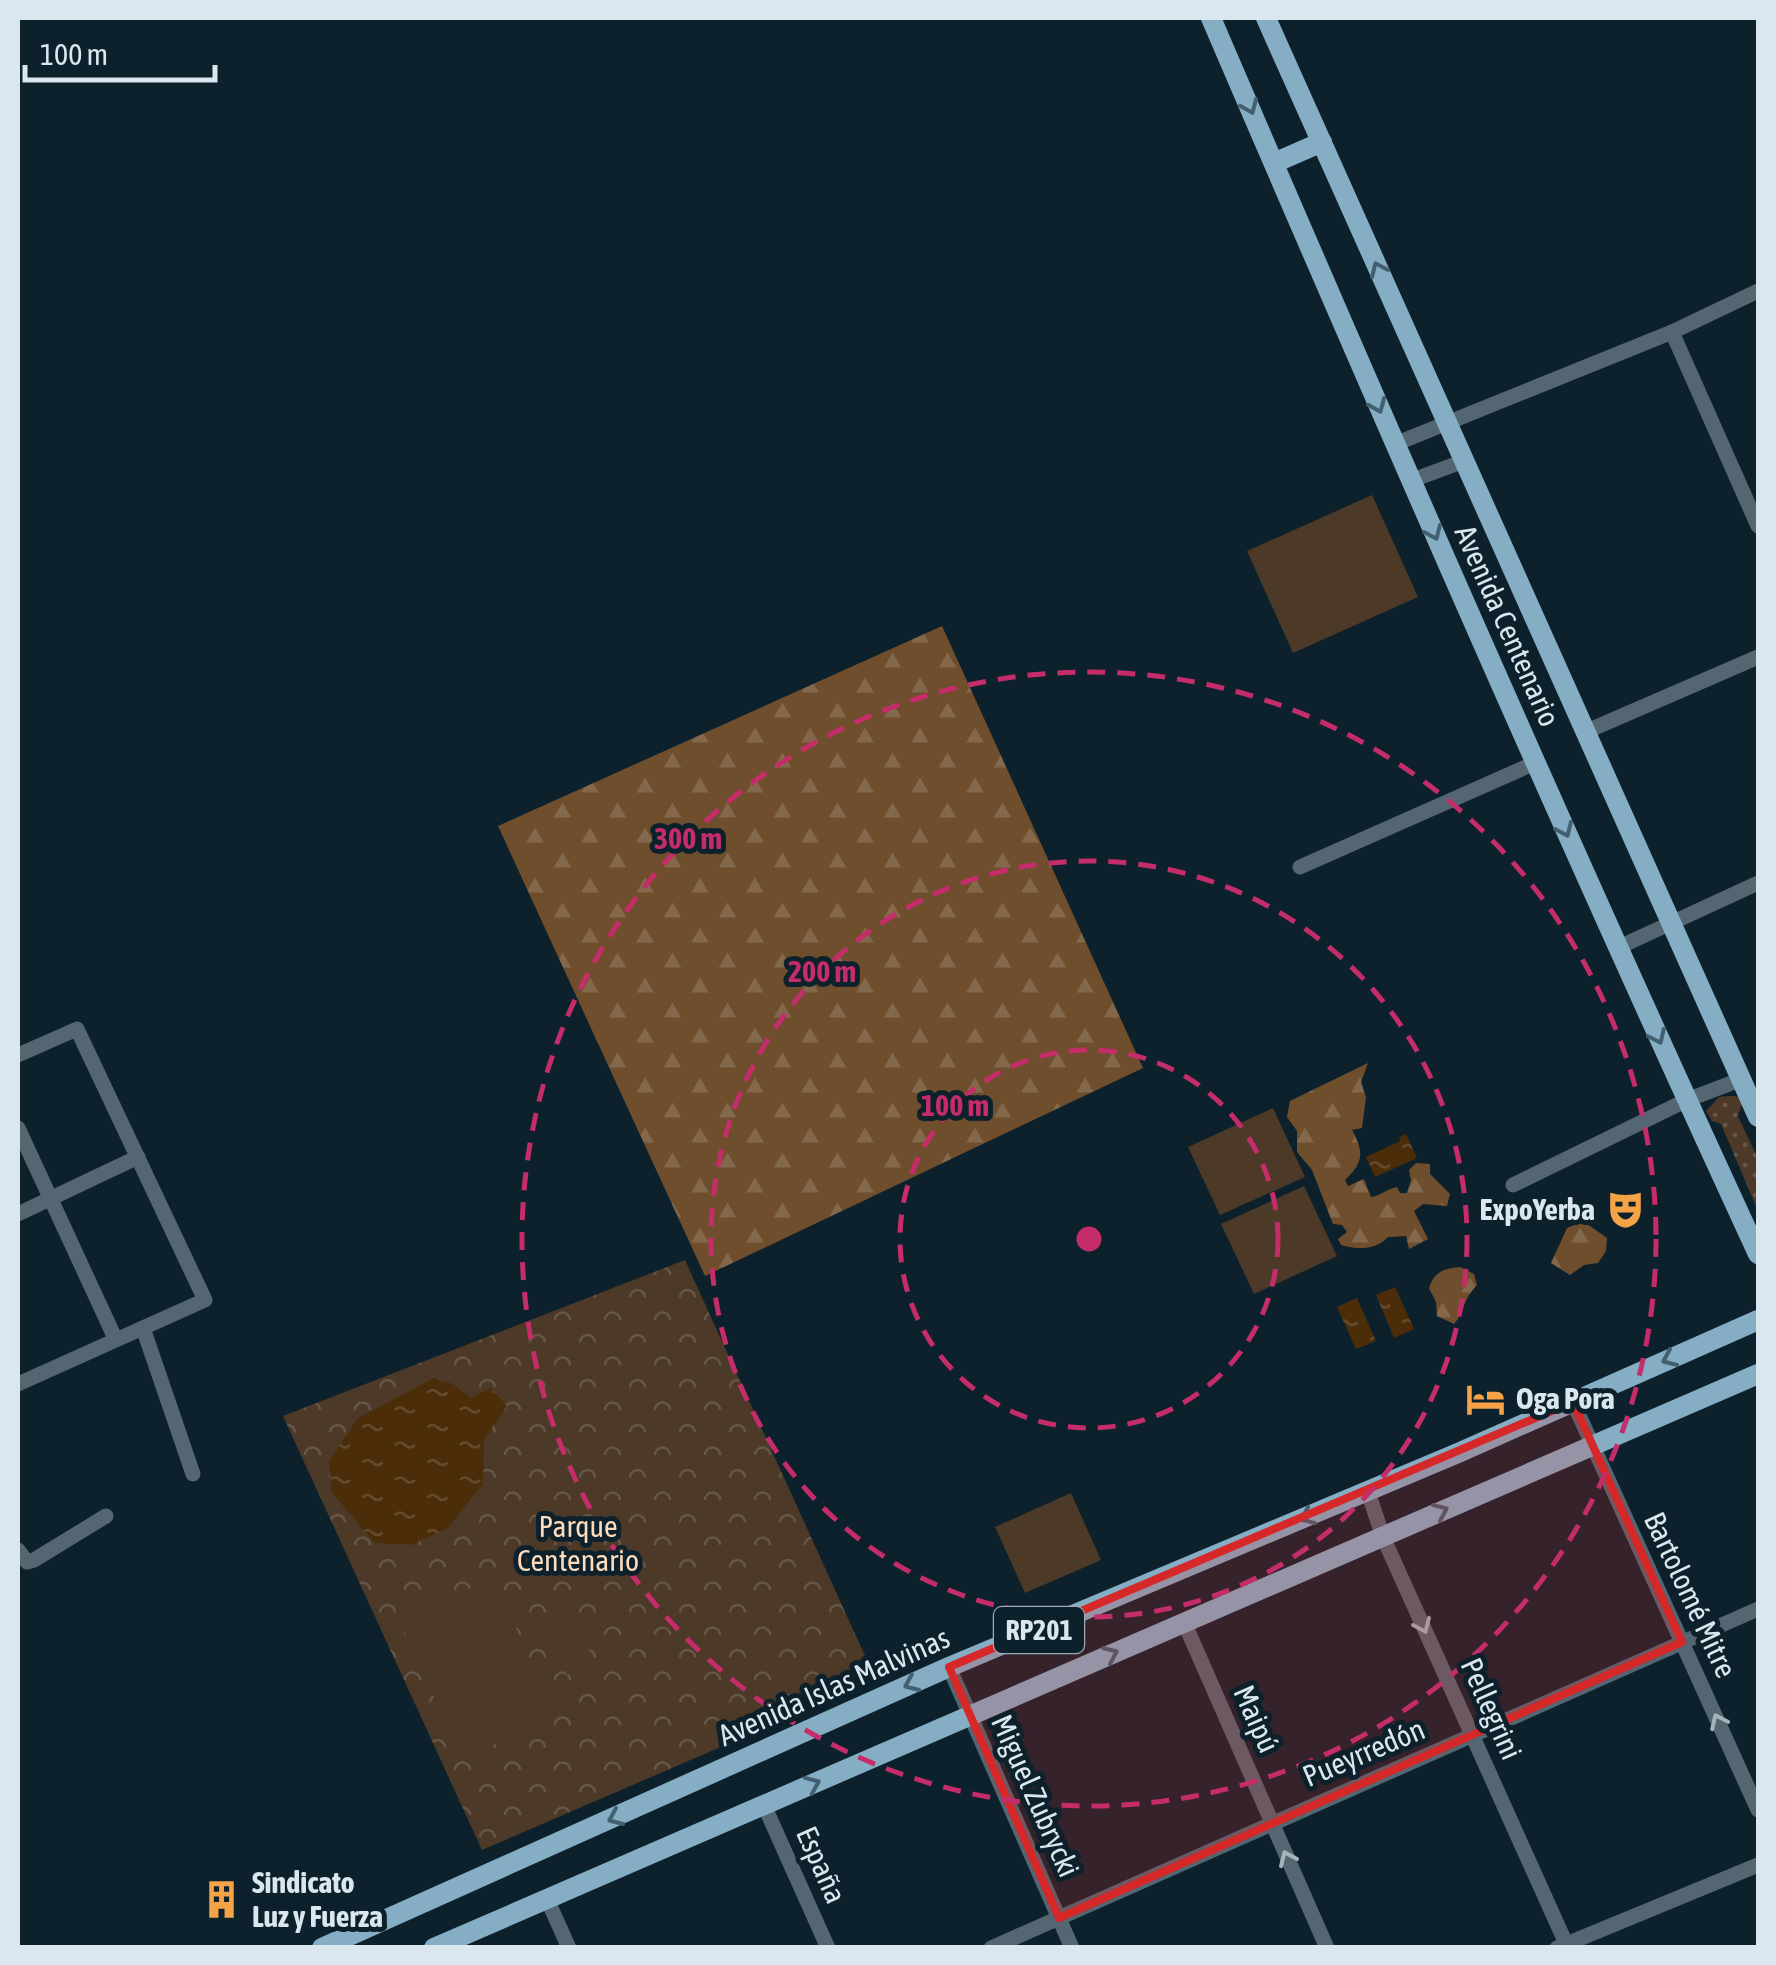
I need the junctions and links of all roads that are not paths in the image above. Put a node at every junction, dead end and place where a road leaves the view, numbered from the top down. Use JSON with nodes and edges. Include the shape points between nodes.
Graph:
{"nodes":[{"id":1,"x":1212,"y":18,"type":"edge"},
{"id":2,"x":1266,"y":18,"type":"edge"},
{"id":3,"x":1322,"y":142,"type":"junction"},
{"id":4,"x":1274,"y":163,"type":"junction"},
{"id":5,"x":1758,"y":291,"type":"edge"},
{"id":6,"x":1672,"y":332,"type":"junction"},
{"id":7,"x":1446,"y":422,"type":"junction"},
{"id":8,"x":1394,"y":444,"type":"junction"},
{"id":9,"x":1464,"y":461,"type":"junction"},
{"id":10,"x":1410,"y":481,"type":"junction"},
{"id":11,"x":1758,"y":526,"type":"edge"},
{"id":12,"x":1758,"y":657,"type":"edge"},
{"id":13,"x":1585,"y":732,"type":"junction"},
{"id":14,"x":1535,"y":763,"type":"junction"},
{"id":15,"x":1300,"y":867,"type":"dead end"},
{"id":16,"x":1758,"y":884,"type":"edge"},
{"id":17,"x":1670,"y":923,"type":"junction"},
{"id":18,"x":1617,"y":948,"type":"junction"},
{"id":19,"x":18,"y":1055,"type":"edge"},
{"id":20,"x":1742,"y":1079,"type":"junction"},
{"id":21,"x":1687,"y":1100,"type":"junction"},
{"id":22,"x":1758,"y":1117,"type":"edge"},
{"id":23,"x":18,"y":1128,"type":"edge"},
{"id":24,"x":138,"y":1158,"type":"junction"},
{"id":25,"x":1513,"y":1185,"type":"dead end"},
{"id":26,"x":49,"y":1198,"type":"junction"},
{"id":27,"x":18,"y":1214,"type":"edge"},
{"id":28,"x":1758,"y":1254,"type":"edge"},
{"id":29,"x":1758,"y":1320,"type":"edge"},
{"id":30,"x":144,"y":1328,"type":"junction"},
{"id":31,"x":115,"y":1338,"type":"junction"},
{"id":32,"x":1758,"y":1374,"type":"edge"},
{"id":33,"x":18,"y":1384,"type":"edge"},
{"id":34,"x":1573,"y":1402,"type":"junction"},
{"id":35,"x":1592,"y":1445,"type":"junction"},
{"id":36,"x":193,"y":1474,"type":"dead end"},
{"id":37,"x":1368,"y":1492,"type":"junction"},
{"id":38,"x":106,"y":1516,"type":"dead end"},
{"id":39,"x":1383,"y":1537,"type":"junction"},
{"id":40,"x":18,"y":1550,"type":"edge"},
{"id":41,"x":1758,"y":1609,"type":"edge"},
{"id":42,"x":1184,"y":1622,"type":"junction"},
{"id":43,"x":1682,"y":1642,"type":"junction"},
{"id":44,"x":949,"y":1667,"type":"junction"},
{"id":45,"x":969,"y":1716,"type":"junction"},
{"id":46,"x":1473,"y":1737,"type":"junction"},
{"id":47,"x":764,"y":1804,"type":"junction"},
{"id":48,"x":1758,"y":1810,"type":"edge"},
{"id":49,"x":1271,"y":1823,"type":"junction"},
{"id":50,"x":1758,"y":1865,"type":"edge"},
{"id":51,"x":546,"y":1899,"type":"junction"},
{"id":52,"x":1059,"y":1918,"type":"junction"},
{"id":53,"x":1564,"y":1946,"type":"edge"},
{"id":54,"x":322,"y":1948,"type":"edge"},
{"id":55,"x":434,"y":1948,"type":"edge"},
{"id":56,"x":569,"y":1948,"type":"edge"},
{"id":57,"x":828,"y":1948,"type":"edge"},
{"id":58,"x":991,"y":1948,"type":"edge"},
{"id":59,"x":1072,"y":1948,"type":"edge"},
{"id":60,"x":1326,"y":1948,"type":"edge"}],
"edges":[{"from":1,"to":4,"type":"main road","name":"Avenida Centenario","one_way":true},
{"from":2,"to":3,"type":"main road","name":"Avenida Centenario"},
{"from":3,"to":4,"type":"main road"},
{"from":7,"to":3,"type":"main road","name":"Avenida Centenario","one_way":true},
{"from":4,"to":8,"type":"main road","name":"Avenida Centenario","one_way":true},
{"from":5,"to":6,"type":"street"},
{"from":6,"to":7,"type":"street"},
{"from":6,"to":11,"type":"street"},
{"from":7,"to":8,"type":"street"},
{"from":7,"to":9,"type":"main road","name":"Avenida Centenario"},
{"from":8,"to":10,"type":"main road","name":"Avenida Centenario"},
{"from":9,"to":10,"type":"street"},
{"from":9,"to":13,"type":"main road","name":"Avenida Centenario"},
{"from":10,"to":14,"type":"main road","name":"Avenida Centenario","one_way":true},
{"from":12,"to":13,"type":"street"},
{"from":13,"to":17,"type":"main road","name":"Avenida Centenario"},
{"from":14,"to":15,"type":"street"},
{"from":14,"to":18,"type":"main road","name":"Avenida Centenario","one_way":true},
{"from":16,"to":17,"type":"street"},
{"from":17,"to":18,"type":"street"},
{"from":17,"to":20,"type":"main road","name":"Avenida Centenario"},
{"from":18,"to":21,"type":"main road","name":"Avenida Centenario","one_way":true},
{"from":19,"to":24,"type":"street","via":[[77,1029]]},
{"from":20,"to":21,"type":"street"},
{"from":20,"to":22,"type":"main road","name":"Avenida Centenario"},
{"from":21,"to":25,"type":"street"},
{"from":21,"to":28,"type":"main road","name":"Avenida Centenario"},
{"from":23,"to":26,"type":"street"},
{"from":24,"to":26,"type":"street"},
{"from":24,"to":30,"type":"street","via":[[204,1300]]},
{"from":26,"to":27,"type":"street"},
{"from":26,"to":31,"type":"street"},
{"from":29,"to":34,"type":"main road","name":"Avenida Islas Malvinas","number":"RP201","one_way":true},
{"from":30,"to":31,"type":"street"},
{"from":30,"to":36,"type":"street"},
{"from":31,"to":33,"type":"street"},
{"from":32,"to":35,"type":"main road","number":"RP201"},
{"from":34,"to":35,"type":"street","name":"Bartolomé Mitre"},
{"from":34,"to":37,"type":"main road","name":"Avenida Islas Malvinas","number":"RP201"},
{"from":39,"to":35,"type":"main road","number":"RP201","one_way":true},
{"from":35,"to":43,"type":"street","name":"Bartolomé Mitre"},
{"from":37,"to":39,"type":"street","name":"Pellegrini"},
{"from":37,"to":44,"type":"main road","name":"Avenida Islas Malvinas","number":"RP201","one_way":true},
{"from":38,"to":40,"type":"street","via":[[34,1560],[26,1562]]},
{"from":39,"to":42,"type":"main road","number":"RP201"},
{"from":39,"to":46,"type":"street","name":"Pellegrini","one_way":true},
{"from":41,"to":43,"type":"street","name":"Pueyrredón"},
{"from":45,"to":42,"type":"main road","number":"RP201","one_way":true},
{"from":42,"to":49,"type":"street","name":"Maipú"},
{"from":43,"to":46,"type":"street","name":"Pueyrredón"},
{"from":48,"to":43,"type":"street","name":"Bartolomé Mitre","one_way":true},
{"from":44,"to":45,"type":"street","name":"Miguel Zubrycki"},
{"from":44,"to":54,"type":"main road","name":"Avenida Islas Malvinas","number":"RP201","one_way":true},
{"from":47,"to":45,"type":"main road","number":"RP201","one_way":true},
{"from":45,"to":52,"type":"street","name":"Miguel Zubrycki"},
{"from":46,"to":49,"type":"street","name":"Pueyrredón"},
{"from":46,"to":53,"type":"street","name":"Pellegrini"},
{"from":47,"to":51,"type":"main road","number":"RP201"},
{"from":47,"to":57,"type":"street","name":"España"},
{"from":49,"to":52,"type":"street","name":"Pueyrredón"},
{"from":60,"to":49,"type":"street","name":"Maipú","one_way":true},
{"from":50,"to":53,"type":"street"},
{"from":51,"to":55,"type":"main road","number":"RP201"},
{"from":51,"to":56,"type":"street"},
{"from":52,"to":58,"type":"street","name":"Pueyrredón"},
{"from":52,"to":59,"type":"street","name":"Miguel Zubrycki"}]}
